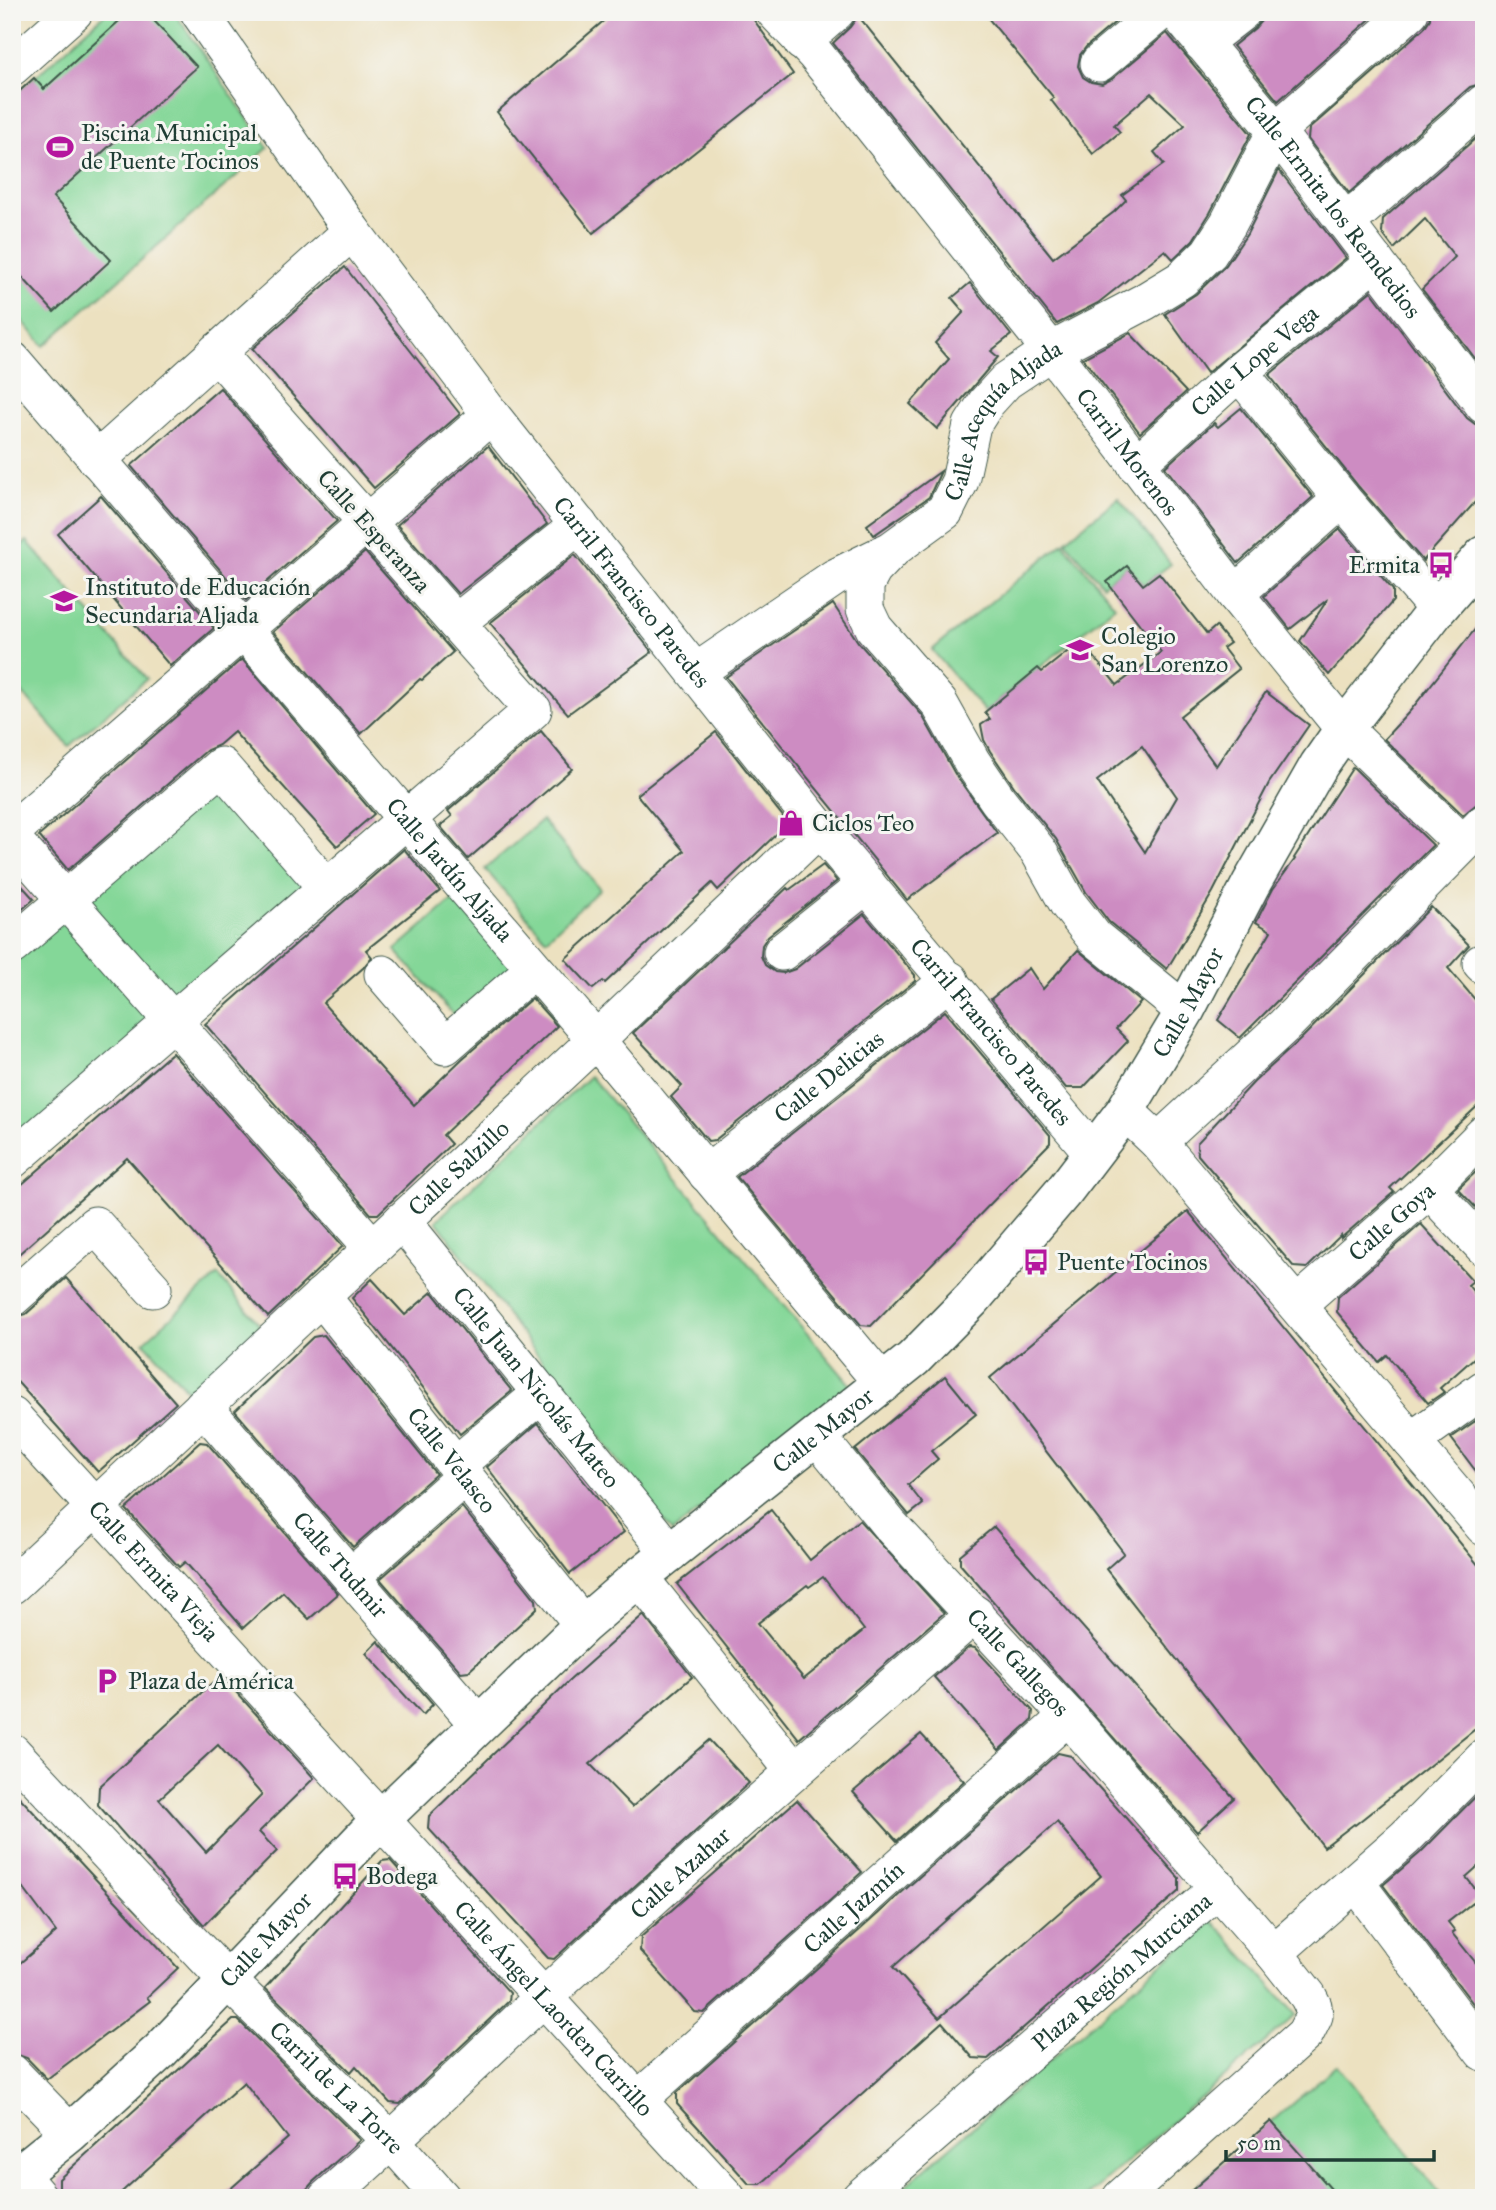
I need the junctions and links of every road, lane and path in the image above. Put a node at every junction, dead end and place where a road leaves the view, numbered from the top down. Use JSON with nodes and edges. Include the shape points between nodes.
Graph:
{"nodes":[{"id":1,"x":74,"y":12,"type":"edge"},
{"id":2,"x":199,"y":12,"type":"edge"},
{"id":3,"x":775,"y":12,"type":"edge"},
{"id":4,"x":836,"y":12,"type":"edge"},
{"id":5,"x":1160,"y":12,"type":"edge"},
{"id":6,"x":1177,"y":12,"type":"edge"},
{"id":7,"x":1242,"y":12,"type":"edge"},
{"id":8,"x":1410,"y":12,"type":"edge"},
{"id":9,"x":802,"y":42,"type":"junction"},
{"id":10,"x":1202,"y":43,"type":"junction"},
{"id":11,"x":1099,"y":63,"type":"dead end"},
{"id":12,"x":12,"y":67,"type":"edge"},
{"id":13,"x":1484,"y":103,"type":"edge"},
{"id":14,"x":1276,"y":131,"type":"junction"},
{"id":15,"x":1346,"y":223,"type":"junction"},
{"id":16,"x":352,"y":231,"type":"junction"},
{"id":17,"x":1374,"y":261,"type":"junction"},
{"id":18,"x":1051,"y":351,"type":"junction"},
{"id":19,"x":216,"y":352,"type":"junction"},
{"id":20,"x":12,"y":360,"type":"edge"},
{"id":21,"x":1239,"y":372,"type":"junction"},
{"id":22,"x":1477,"y":381,"type":"edge"},
{"id":23,"x":491,"y":415,"type":"junction"},
{"id":24,"x":97,"y":460,"type":"junction"},
{"id":25,"x":1136,"y":465,"type":"junction"},
{"id":26,"x":1342,"y":499,"type":"junction"},
{"id":27,"x":367,"y":522,"type":"junction"},
{"id":28,"x":579,"y":525,"type":"junction"},
{"id":29,"x":894,"y":548,"type":"junction"},
{"id":30,"x":1484,"y":555,"type":"edge"},
{"id":31,"x":1235,"y":594,"type":"junction"},
{"id":32,"x":1437,"y":609,"type":"junction"},
{"id":33,"x":456,"y":623,"type":"junction"},
{"id":34,"x":242,"y":629,"type":"junction"},
{"id":35,"x":696,"y":672,"type":"junction"},
{"id":36,"x":1344,"y":729,"type":"junction"},
{"id":37,"x":406,"y":821,"type":"junction"},
{"id":38,"x":819,"y":828,"type":"junction"},
{"id":39,"x":12,"y":831,"type":"edge"},
{"id":40,"x":1473,"y":834,"type":"edge"},
{"id":41,"x":12,"y":839,"type":"edge"},
{"id":42,"x":867,"y":884,"type":"junction"},
{"id":43,"x":327,"y":888,"type":"junction"},
{"id":44,"x":66,"y":900,"type":"junction"},
{"id":45,"x":12,"y":946,"type":"edge"},
{"id":46,"x":782,"y":952,"type":"dead end"},
{"id":47,"x":534,"y":969,"type":"junction"},
{"id":48,"x":383,"y":974,"type":"dead end"},
{"id":49,"x":950,"y":980,"type":"junction"},
{"id":50,"x":1185,"y":1011,"type":"junction"},
{"id":51,"x":173,"y":1021,"type":"junction"},
{"id":52,"x":596,"y":1040,"type":"junction"},
{"id":53,"x":1125,"y":1111,"type":"junction"},
{"id":54,"x":1484,"y":1135,"type":"edge"},
{"id":55,"x":1158,"y":1142,"type":"junction"},
{"id":56,"x":1093,"y":1153,"type":"junction"},
{"id":57,"x":12,"y":1160,"type":"edge"},
{"id":58,"x":707,"y":1174,"type":"junction"},
{"id":59,"x":1429,"y":1189,"type":"junction"},
{"id":60,"x":402,"y":1221,"type":"junction"},
{"id":61,"x":1484,"y":1247,"type":"edge"},
{"id":62,"x":373,"y":1248,"type":"junction"},
{"id":63,"x":153,"y":1289,"type":"dead end"},
{"id":64,"x":321,"y":1296,"type":"junction"},
{"id":65,"x":12,"y":1298,"type":"edge"},
{"id":66,"x":1297,"y":1305,"type":"junction"},
{"id":67,"x":883,"y":1384,"type":"junction"},
{"id":68,"x":1484,"y":1390,"type":"edge"},
{"id":69,"x":542,"y":1393,"type":"junction"},
{"id":70,"x":203,"y":1406,"type":"junction"},
{"id":71,"x":12,"y":1416,"type":"edge"},
{"id":72,"x":817,"y":1436,"type":"junction"},
{"id":73,"x":1411,"y":1441,"type":"junction"},
{"id":74,"x":460,"y":1470,"type":"junction"},
{"id":75,"x":95,"y":1508,"type":"junction"},
{"id":76,"x":1484,"y":1527,"type":"edge"},
{"id":77,"x":670,"y":1553,"type":"junction"},
{"id":78,"x":351,"y":1577,"type":"junction"},
{"id":79,"x":639,"y":1577,"type":"junction"},
{"id":80,"x":12,"y":1585,"type":"edge"},
{"id":81,"x":975,"y":1614,"type":"junction"},
{"id":82,"x":583,"y":1625,"type":"junction"},
{"id":83,"x":1068,"y":1716,"type":"junction"},
{"id":84,"x":478,"y":1724,"type":"junction"},
{"id":85,"x":12,"y":1752,"type":"edge"},
{"id":86,"x":1484,"y":1758,"type":"edge"},
{"id":87,"x":794,"y":1771,"type":"junction"},
{"id":88,"x":380,"y":1820,"type":"junction"},
{"id":89,"x":1355,"y":1882,"type":"junction"},
{"id":90,"x":1219,"y":1888,"type":"junction"},
{"id":91,"x":1274,"y":1953,"type":"junction"},
{"id":92,"x":228,"y":1981,"type":"junction"},
{"id":93,"x":545,"y":1996,"type":"junction"},
{"id":94,"x":1483,"y":2052,"type":"edge"},
{"id":95,"x":12,"y":2073,"type":"edge"},
{"id":96,"x":639,"y":2100,"type":"junction"},
{"id":97,"x":70,"y":2133,"type":"junction"},
{"id":98,"x":392,"y":2142,"type":"junction"},
{"id":99,"x":23,"y":2184,"type":"edge"},
{"id":100,"x":327,"y":2198,"type":"edge"},
{"id":101,"x":442,"y":2198,"type":"edge"},
{"id":102,"x":727,"y":2198,"type":"edge"},
{"id":103,"x":860,"y":2198,"type":"edge"},
{"id":104,"x":1121,"y":2198,"type":"edge"}],
"edges":[{"from":1,"to":12,"type":"street"},
{"from":2,"to":16,"type":"street","name":"Carril Francisco Paredes"},
{"from":3,"to":9,"type":"street","name":"Carril Morenos"},
{"from":4,"to":9,"type":"street"},
{"from":5,"to":11,"type":"street"},
{"from":6,"to":10,"type":"street","name":"Calle Ermita los Remdedios"},
{"from":7,"to":10,"type":"street"},
{"from":8,"to":14,"type":"street","name":"Calle Acequía Aljada"},
{"from":9,"to":18,"type":"street","name":"Carril Morenos"},
{"from":10,"to":14,"type":"street","name":"Calle Ermita los Remdedios"},
{"from":13,"to":15,"type":"street"},
{"from":14,"to":15,"type":"street","name":"Calle Ermita los Remdedios"},
{"from":14,"to":18,"type":"street","name":"Calle Acequía Aljada","via":[[1209,253],[1182,279]]},
{"from":15,"to":17,"type":"street","name":"Calle Ermita los Remdedios"},
{"from":16,"to":19,"type":"street"},
{"from":16,"to":23,"type":"street","name":"Carril Francisco Paredes"},
{"from":17,"to":21,"type":"street","name":"Calle Lope Vega"},
{"from":17,"to":22,"type":"street","name":"Calle Ermita los Remdedios"},
{"from":18,"to":25,"type":"street","name":"Carril Morenos"},
{"from":18,"to":29,"type":"street","name":"Calle Acequía Aljada","via":[[1006,381],[986,403],[972,425],[960,481],[945,511]]},
{"from":19,"to":24,"type":"street"},
{"from":19,"to":27,"type":"street","name":"Calle Esperanza"},
{"from":20,"to":24,"type":"street","name":"Calle Jardín Aljada"},
{"from":21,"to":25,"type":"street","name":"Calle Lope Vega"},
{"from":21,"to":26,"type":"street"},
{"from":23,"to":27,"type":"street"},
{"from":23,"to":28,"type":"street","name":"Carril Francisco Paredes"},
{"from":24,"to":34,"type":"street","name":"Calle Jardín Aljada"},
{"from":25,"to":31,"type":"street","name":"Carril Morenos"},
{"from":26,"to":31,"type":"street"},
{"from":26,"to":32,"type":"street"},
{"from":27,"to":33,"type":"street","name":"Calle Esperanza"},
{"from":27,"to":34,"type":"street"},
{"from":28,"to":33,"type":"street"},
{"from":28,"to":35,"type":"street","name":"Carril Francisco Paredes"},
{"from":29,"to":35,"type":"street","via":[[834,578]]},
{"from":29,"to":50,"type":"street","name":"Calle Acequía Aljada","via":[[865,586],[865,609],[874,628],[939,703],[972,762],[1094,937]]},
{"from":30,"to":32,"type":"main road","name":"Calle Mayor"},
{"from":31,"to":36,"type":"street","name":"Carril Morenos"},
{"from":32,"to":36,"type":"main road","name":"Calle Mayor"},
{"from":33,"to":37,"type":"street","name":"Calle Esperanza","via":[[533,710]]},
{"from":34,"to":37,"type":"street","name":"Calle Jardín Aljada"},
{"from":34,"to":39,"type":"street"},
{"from":35,"to":38,"type":"street","name":"Carril Francisco Paredes"},
{"from":36,"to":40,"type":"street","name":"Carril Morenos"},
{"from":36,"to":50,"type":"main road","name":"Calle Mayor","via":[[1298,799]]},
{"from":37,"to":43,"type":"street"},
{"from":37,"to":47,"type":"street","name":"Calle Jardín Aljada"},
{"from":38,"to":42,"type":"street","name":"Carril Francisco Paredes"},
{"from":38,"to":52,"type":"street","name":"Calle Salzillo"},
{"from":40,"to":55,"type":"street","via":[[1285,1025]]},
{"from":41,"to":44,"type":"street"},
{"from":42,"to":46,"type":"street"},
{"from":42,"to":49,"type":"street","name":"Carril Francisco Paredes"},
{"from":43,"to":44,"type":"street","via":[[221,766]]},
{"from":43,"to":51,"type":"street"},
{"from":44,"to":45,"type":"street"},
{"from":44,"to":51,"type":"street"},
{"from":47,"to":48,"type":"street","via":[[445,1046]]},
{"from":47,"to":52,"type":"street","name":"Calle Jardín Aljada"},
{"from":49,"to":56,"type":"street","name":"Carril Francisco Paredes"},
{"from":49,"to":58,"type":"street","name":"Calle Delicias"},
{"from":50,"to":53,"type":"main road","name":"Calle Mayor"},
{"from":51,"to":57,"type":"street"},
{"from":51,"to":62,"type":"street"},
{"from":52,"to":58,"type":"street","name":"Calle Jardín Aljada"},
{"from":52,"to":60,"type":"street","name":"Calle Salzillo"},
{"from":53,"to":55,"type":"street"},
{"from":53,"to":56,"type":"main road","name":"Calle Mayor"},
{"from":54,"to":59,"type":"street","name":"Calle Goya"},
{"from":55,"to":66,"type":"street"},
{"from":56,"to":67,"type":"main road","name":"Calle Mayor","via":[[973,1298]]},
{"from":58,"to":67,"type":"street","name":"Calle Jardín Aljada"},
{"from":59,"to":61,"type":"street"},
{"from":59,"to":66,"type":"street","name":"Calle Goya"},
{"from":60,"to":62,"type":"street","name":"Calle Salzillo"},
{"from":60,"to":69,"type":"street","name":"Calle Juan Nicolás Mateo"},
{"from":62,"to":64,"type":"street","name":"Calle Salzillo"},
{"from":63,"to":65,"type":"street","via":[[95,1225]]},
{"from":64,"to":70,"type":"street","name":"Calle Salzillo"},
{"from":64,"to":74,"type":"street","name":"Calle Velasco"},
{"from":66,"to":73,"type":"street"},
{"from":67,"to":72,"type":"main road","name":"Calle Mayor"},
{"from":68,"to":73,"type":"street"},
{"from":69,"to":74,"type":"street"},
{"from":69,"to":77,"type":"street","name":"Calle Juan Nicolás Mateo"},
{"from":70,"to":75,"type":"street","name":"Calle Salzillo"},
{"from":70,"to":78,"type":"street","name":"Calle Tudmir"},
{"from":71,"to":75,"type":"street","name":"Calle Ermita Vieja"},
{"from":72,"to":77,"type":"main road","name":"Calle Mayor"},
{"from":72,"to":81,"type":"street","name":"Calle Gallegos","via":[[889,1524]]},
{"from":73,"to":76,"type":"street"},
{"from":74,"to":78,"type":"street"},
{"from":74,"to":82,"type":"street","name":"Calle Velasco"},
{"from":75,"to":80,"type":"street"},
{"from":75,"to":88,"type":"street","name":"Calle Ermita Vieja"},
{"from":77,"to":79,"type":"main road","name":"Calle Mayor"},
{"from":78,"to":84,"type":"street","name":"Calle Tudmir"},
{"from":79,"to":82,"type":"main road","name":"Calle Mayor"},
{"from":79,"to":87,"type":"street"},
{"from":81,"to":83,"type":"street","name":"Calle Gallegos"},
{"from":81,"to":87,"type":"street","name":"Calle Azahar"},
{"from":82,"to":84,"type":"main road","name":"Calle Mayor"},
{"from":83,"to":90,"type":"street","name":"Calle Gallegos"},
{"from":83,"to":96,"type":"street","name":"Calle Jazmín"},
{"from":84,"to":88,"type":"main road","name":"Calle Mayor"},
{"from":85,"to":92,"type":"street","name":"Carril de La Torre"},
{"from":86,"to":89,"type":"street"},
{"from":87,"to":93,"type":"street","name":"Calle Azahar"},
{"from":88,"to":92,"type":"main road","name":"Calle Mayor"},
{"from":88,"to":93,"type":"street","name":"Calle Ángel Laorden Carrillo"},
{"from":89,"to":91,"type":"street"},
{"from":89,"to":94,"type":"street"},
{"from":90,"to":91,"type":"street","name":"Plaza Región Murciana"},
{"from":90,"to":103,"type":"street","name":"Plaza Región Murciana"},
{"from":91,"to":104,"type":"street","name":"Plaza Región Murciana","via":[[1308,1997],[1312,2025]]},
{"from":92,"to":97,"type":"main road","name":"Calle Mayor"},
{"from":92,"to":98,"type":"street","name":"Carril de La Torre"},
{"from":93,"to":96,"type":"street","name":"Calle Ángel Laorden Carrillo"},
{"from":93,"to":98,"type":"street","name":"Calle Azahar"},
{"from":95,"to":97,"type":"street"},
{"from":96,"to":102,"type":"street","name":"Calle Ángel Laorden Carrillo"},
{"from":97,"to":99,"type":"main road","name":"Calle Mayor"},
{"from":98,"to":100,"type":"street","name":"Calle Azahar"},
{"from":98,"to":101,"type":"street","name":"Carril de La Torre"}]}
